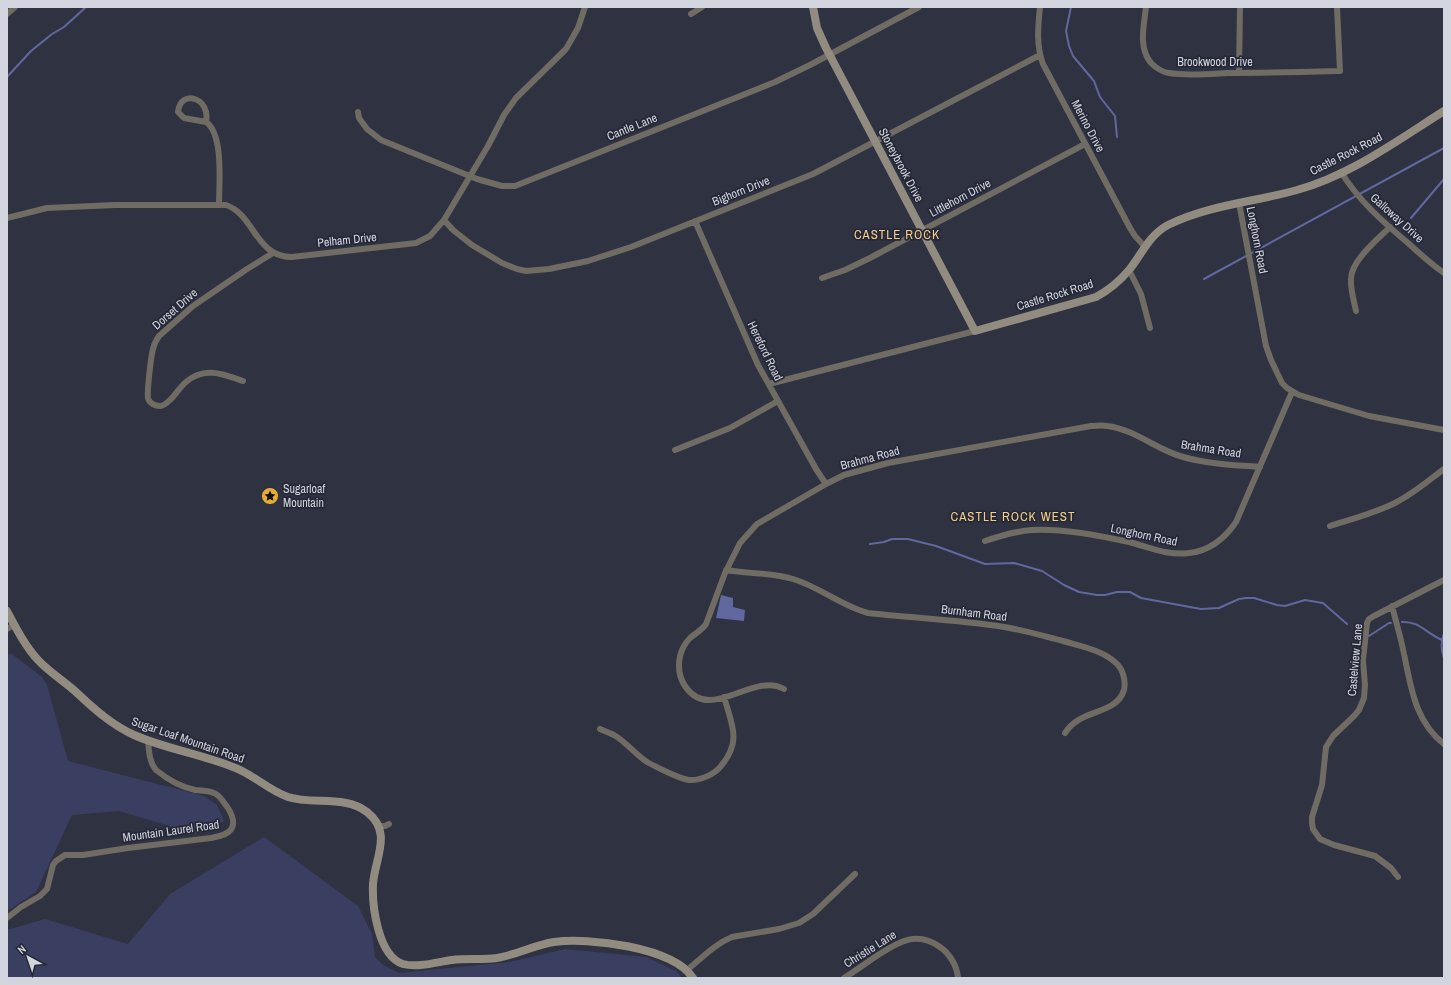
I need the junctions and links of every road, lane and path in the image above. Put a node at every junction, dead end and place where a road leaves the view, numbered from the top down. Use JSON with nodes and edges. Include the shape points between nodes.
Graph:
{"nodes":[{"id":1,"x":15,"y":7,"type":"edge"},
{"id":2,"x":585,"y":7,"type":"edge"},
{"id":3,"x":702,"y":7,"type":"edge"},
{"id":4,"x":813,"y":7,"type":"edge"},
{"id":5,"x":919,"y":7,"type":"edge"},
{"id":6,"x":1040,"y":7,"type":"edge"},
{"id":7,"x":1146,"y":7,"type":"edge"},
{"id":8,"x":1240,"y":7,"type":"edge"},
{"id":9,"x":1337,"y":7,"type":"edge"},
{"id":10,"x":7,"y":14,"type":"edge"},
{"id":11,"x":691,"y":14,"type":"dead end"},
{"id":12,"x":830,"y":55,"type":"junction"},
{"id":13,"x":1040,"y":55,"type":"junction"},
{"id":14,"x":1239,"y":73,"type":"junction"},
{"id":15,"x":1444,"y":111,"type":"edge"},
{"id":16,"x":358,"y":112,"type":"dead end"},
{"id":17,"x":206,"y":122,"type":"junction"},
{"id":18,"x":875,"y":142,"type":"junction"},
{"id":19,"x":1085,"y":144,"type":"junction"},
{"id":20,"x":1341,"y":172,"type":"junction"},
{"id":21,"x":470,"y":177,"type":"junction"},
{"id":22,"x":1239,"y":203,"type":"junction"},
{"id":23,"x":219,"y":205,"type":"junction"},
{"id":24,"x":7,"y":218,"type":"edge"},
{"id":25,"x":444,"y":220,"type":"junction"},
{"id":26,"x":696,"y":221,"type":"junction"},
{"id":27,"x":1390,"y":227,"type":"junction"},
{"id":28,"x":922,"y":231,"type":"junction"},
{"id":29,"x":1145,"y":247,"type":"junction"},
{"id":30,"x":273,"y":253,"type":"junction"},
{"id":31,"x":1129,"y":270,"type":"junction"},
{"id":32,"x":1444,"y":273,"type":"edge"},
{"id":33,"x":822,"y":278,"type":"dead end"},
{"id":34,"x":1356,"y":311,"type":"dead end"},
{"id":35,"x":1150,"y":328,"type":"dead end"},
{"id":36,"x":975,"y":331,"type":"junction"},
{"id":37,"x":244,"y":381,"type":"dead end"},
{"id":38,"x":769,"y":384,"type":"junction"},
{"id":39,"x":1292,"y":392,"type":"junction"},
{"id":40,"x":778,"y":401,"type":"junction"},
{"id":41,"x":1444,"y":430,"type":"edge"},
{"id":42,"x":675,"y":450,"type":"dead end"},
{"id":43,"x":1260,"y":467,"type":"junction"},
{"id":44,"x":1444,"y":469,"type":"edge"},
{"id":45,"x":826,"y":484,"type":"junction"},
{"id":46,"x":1330,"y":526,"type":"dead end"},
{"id":47,"x":984,"y":541,"type":"dead end"},
{"id":48,"x":726,"y":570,"type":"junction"},
{"id":49,"x":1444,"y":580,"type":"edge"},
{"id":50,"x":1392,"y":606,"type":"junction"},
{"id":51,"x":7,"y":611,"type":"edge"},
{"id":52,"x":11,"y":627,"type":"edge"},
{"id":53,"x":784,"y":689,"type":"dead end"},
{"id":54,"x":724,"y":698,"type":"junction"},
{"id":55,"x":600,"y":729,"type":"dead end"},
{"id":56,"x":1065,"y":734,"type":"dead end"},
{"id":57,"x":148,"y":740,"type":"junction"},
{"id":58,"x":1444,"y":744,"type":"edge"},
{"id":59,"x":389,"y":824,"type":"dead end"},
{"id":60,"x":378,"y":826,"type":"junction"},
{"id":61,"x":855,"y":874,"type":"dead end"},
{"id":62,"x":1398,"y":877,"type":"dead end"},
{"id":63,"x":7,"y":918,"type":"edge"},
{"id":64,"x":687,"y":970,"type":"junction"},
{"id":65,"x":693,"y":978,"type":"edge"},
{"id":66,"x":844,"y":978,"type":"edge"},
{"id":67,"x":958,"y":978,"type":"edge"}],
"edges":[{"from":1,"to":10,"type":"street"},
{"from":2,"to":21,"type":"street","name":"Pelham Drive","via":[[578,28],[566,49],[508,107]]},
{"from":3,"to":11,"type":"street"},
{"from":4,"to":12,"type":"street","name":"Stoneybrook Drive","via":[[817,28]]},
{"from":5,"to":12,"type":"street","name":"Cantle Lane"},
{"from":6,"to":13,"type":"street","name":"Merino Drive"},
{"from":7,"to":14,"type":"street","name":"Brookwood Drive","via":[[1142,41],[1147,56],[1160,70],[1172,74]]},
{"from":8,"to":14,"type":"street"},
{"from":9,"to":14,"type":"street","name":"Brookwood Drive","via":[[1340,71]]},
{"from":12,"to":18,"type":"street","name":"Stoneybrook Drive"},
{"from":12,"to":21,"type":"street","name":"Cantle Lane","via":[[768,85],[515,186],[494,185]]},
{"from":13,"to":18,"type":"street","name":"Bighorn Drive"},
{"from":13,"to":19,"type":"street","name":"Merino Drive"},
{"from":15,"to":20,"type":"street","name":"Castle Rock Road"},
{"from":16,"to":21,"type":"street","name":"Cantle Lane","via":[[366,129],[380,140]]},
{"from":17,"to":17,"type":"street","via":[[184,118],[178,112],[181,102],[189,99],[199,100],[206,112]]},
{"from":17,"to":23,"type":"street","via":[[212,128],[218,148]]},
{"from":18,"to":26,"type":"street","name":"Bighorn Drive","via":[[813,174]]},
{"from":18,"to":28,"type":"street","name":"Stoneybrook Drive"},
{"from":19,"to":28,"type":"street","name":"Littlehorn Drive"},
{"from":19,"to":29,"type":"street","name":"Merino Drive","via":[[1130,228]]},
{"from":20,"to":22,"type":"street","name":"Castle Rock Road","via":[[1297,190]]},
{"from":20,"to":27,"type":"street","name":"Galloway Drive","via":[[1359,198]]},
{"from":21,"to":25,"type":"street","name":"Pelham Drive"},
{"from":22,"to":29,"type":"street","name":"Castle Rock Road","via":[[1214,208],[1170,225],[1156,233]]},
{"from":22,"to":39,"type":"street","name":"Longhorn Road","via":[[1266,346],[1278,376]]},
{"from":23,"to":24,"type":"street","via":[[47,208]]},
{"from":23,"to":30,"type":"street","via":[[237,210],[264,246]]},
{"from":25,"to":26,"type":"street","name":"Bighorn Drive","via":[[472,246],[507,266],[526,271],[588,261]]},
{"from":25,"to":30,"type":"street","name":"Pelham Drive","via":[[430,236],[416,243],[292,257]]},
{"from":26,"to":38,"type":"street","name":"Hereford Road","via":[[747,341]]},
{"from":27,"to":32,"type":"street","name":"Galloway Drive"},
{"from":27,"to":34,"type":"street","via":[[1354,266],[1351,281]]},
{"from":28,"to":33,"type":"street","name":"Littlehorn Drive","via":[[845,270]]},
{"from":28,"to":36,"type":"street","name":"Stoneybrook Drive"},
{"from":29,"to":31,"type":"street","name":"Castle Rock Road"},
{"from":30,"to":37,"type":"street","name":"Dorset Drive","via":[[193,306],[159,336],[152,352],[148,398],[155,406],[162,406],[193,376],[205,372],[220,373]]},
{"from":31,"to":35,"type":"street","via":[[1141,294]]},
{"from":31,"to":36,"type":"street","name":"Castle Rock Road","via":[[1113,286],[1096,297]]},
{"from":36,"to":38,"type":"street","name":"Castle Rock Road"},
{"from":38,"to":40,"type":"street","name":"Hereford Road"},
{"from":39,"to":41,"type":"street","via":[[1369,416]]},
{"from":39,"to":43,"type":"street","name":"Longhorn Road"},
{"from":40,"to":42,"type":"street","via":[[730,428]]},
{"from":40,"to":45,"type":"street","name":"Hereford Road"},
{"from":43,"to":45,"type":"street","name":"Brahma Road","via":[[1184,458],[1122,430],[1091,426],[888,463],[858,470]]},
{"from":43,"to":47,"type":"street","name":"Longhorn Road","via":[[1232,528],[1218,542],[1190,554],[1172,554],[1110,538],[1062,531],[1015,533]]},
{"from":44,"to":46,"type":"street","via":[[1419,489],[1394,504]]},
{"from":45,"to":48,"type":"street","name":"Brahma Road","via":[[757,524],[740,543]]},
{"from":48,"to":54,"type":"street","name":"Brahma Road","via":[[706,624],[689,639],[679,658],[682,680],[694,695],[707,700]]},
{"from":48,"to":56,"type":"street","name":"Burnham Road","via":[[764,573],[793,579],[851,608],[868,613],[1005,627],[1079,646],[1116,662],[1122,672],[1124,685],[1121,696],[1113,705],[1072,724]]},
{"from":49,"to":50,"type":"street"},
{"from":50,"to":58,"type":"street","via":[[1414,700],[1424,722]]},
{"from":50,"to":62,"type":"street","name":"Castelview Lane","via":[[1367,623],[1363,660],[1364,698],[1359,710],[1332,736],[1326,747],[1322,785],[1312,823],[1316,834],[1326,842],[1375,856]]},
{"from":51,"to":52,"type":"street","name":"Sugar Loaf Mountain Road"},
{"from":52,"to":57,"type":"street","name":"Sugar Loaf Mountain Road","via":[[45,667],[108,720]]},
{"from":53,"to":54,"type":"street","name":"Brahma Road","via":[[770,685],[756,687]]},
{"from":54,"to":55,"type":"street","via":[[734,732],[733,748],[718,770],[702,779],[689,780],[647,762],[614,735]]},
{"from":57,"to":60,"type":"street","name":"Sugar Loaf Mountain Road","via":[[234,767],[290,798],[354,806],[368,813]]},
{"from":57,"to":63,"type":"street","name":"Mountain Laurel Road","via":[[150,759],[155,768],[178,784],[213,793],[229,810],[234,822],[233,828],[218,837],[83,855],[65,855],[53,865],[46,889],[40,896]]},
{"from":59,"to":60,"type":"street"},
{"from":60,"to":64,"type":"street","via":[[381,843],[373,882],[374,906],[384,947],[398,962],[411,965],[460,959],[484,960],[550,943],[576,942],[617,944],[636,948],[666,957]]},
{"from":61,"to":64,"type":"street","via":[[809,918],[789,927],[732,937],[718,944]]},
{"from":64,"to":65,"type":"street"},
{"from":66,"to":67,"type":"street","name":"Christie Lane","via":[[898,942],[912,939],[929,941],[942,949],[952,960]]}]}
